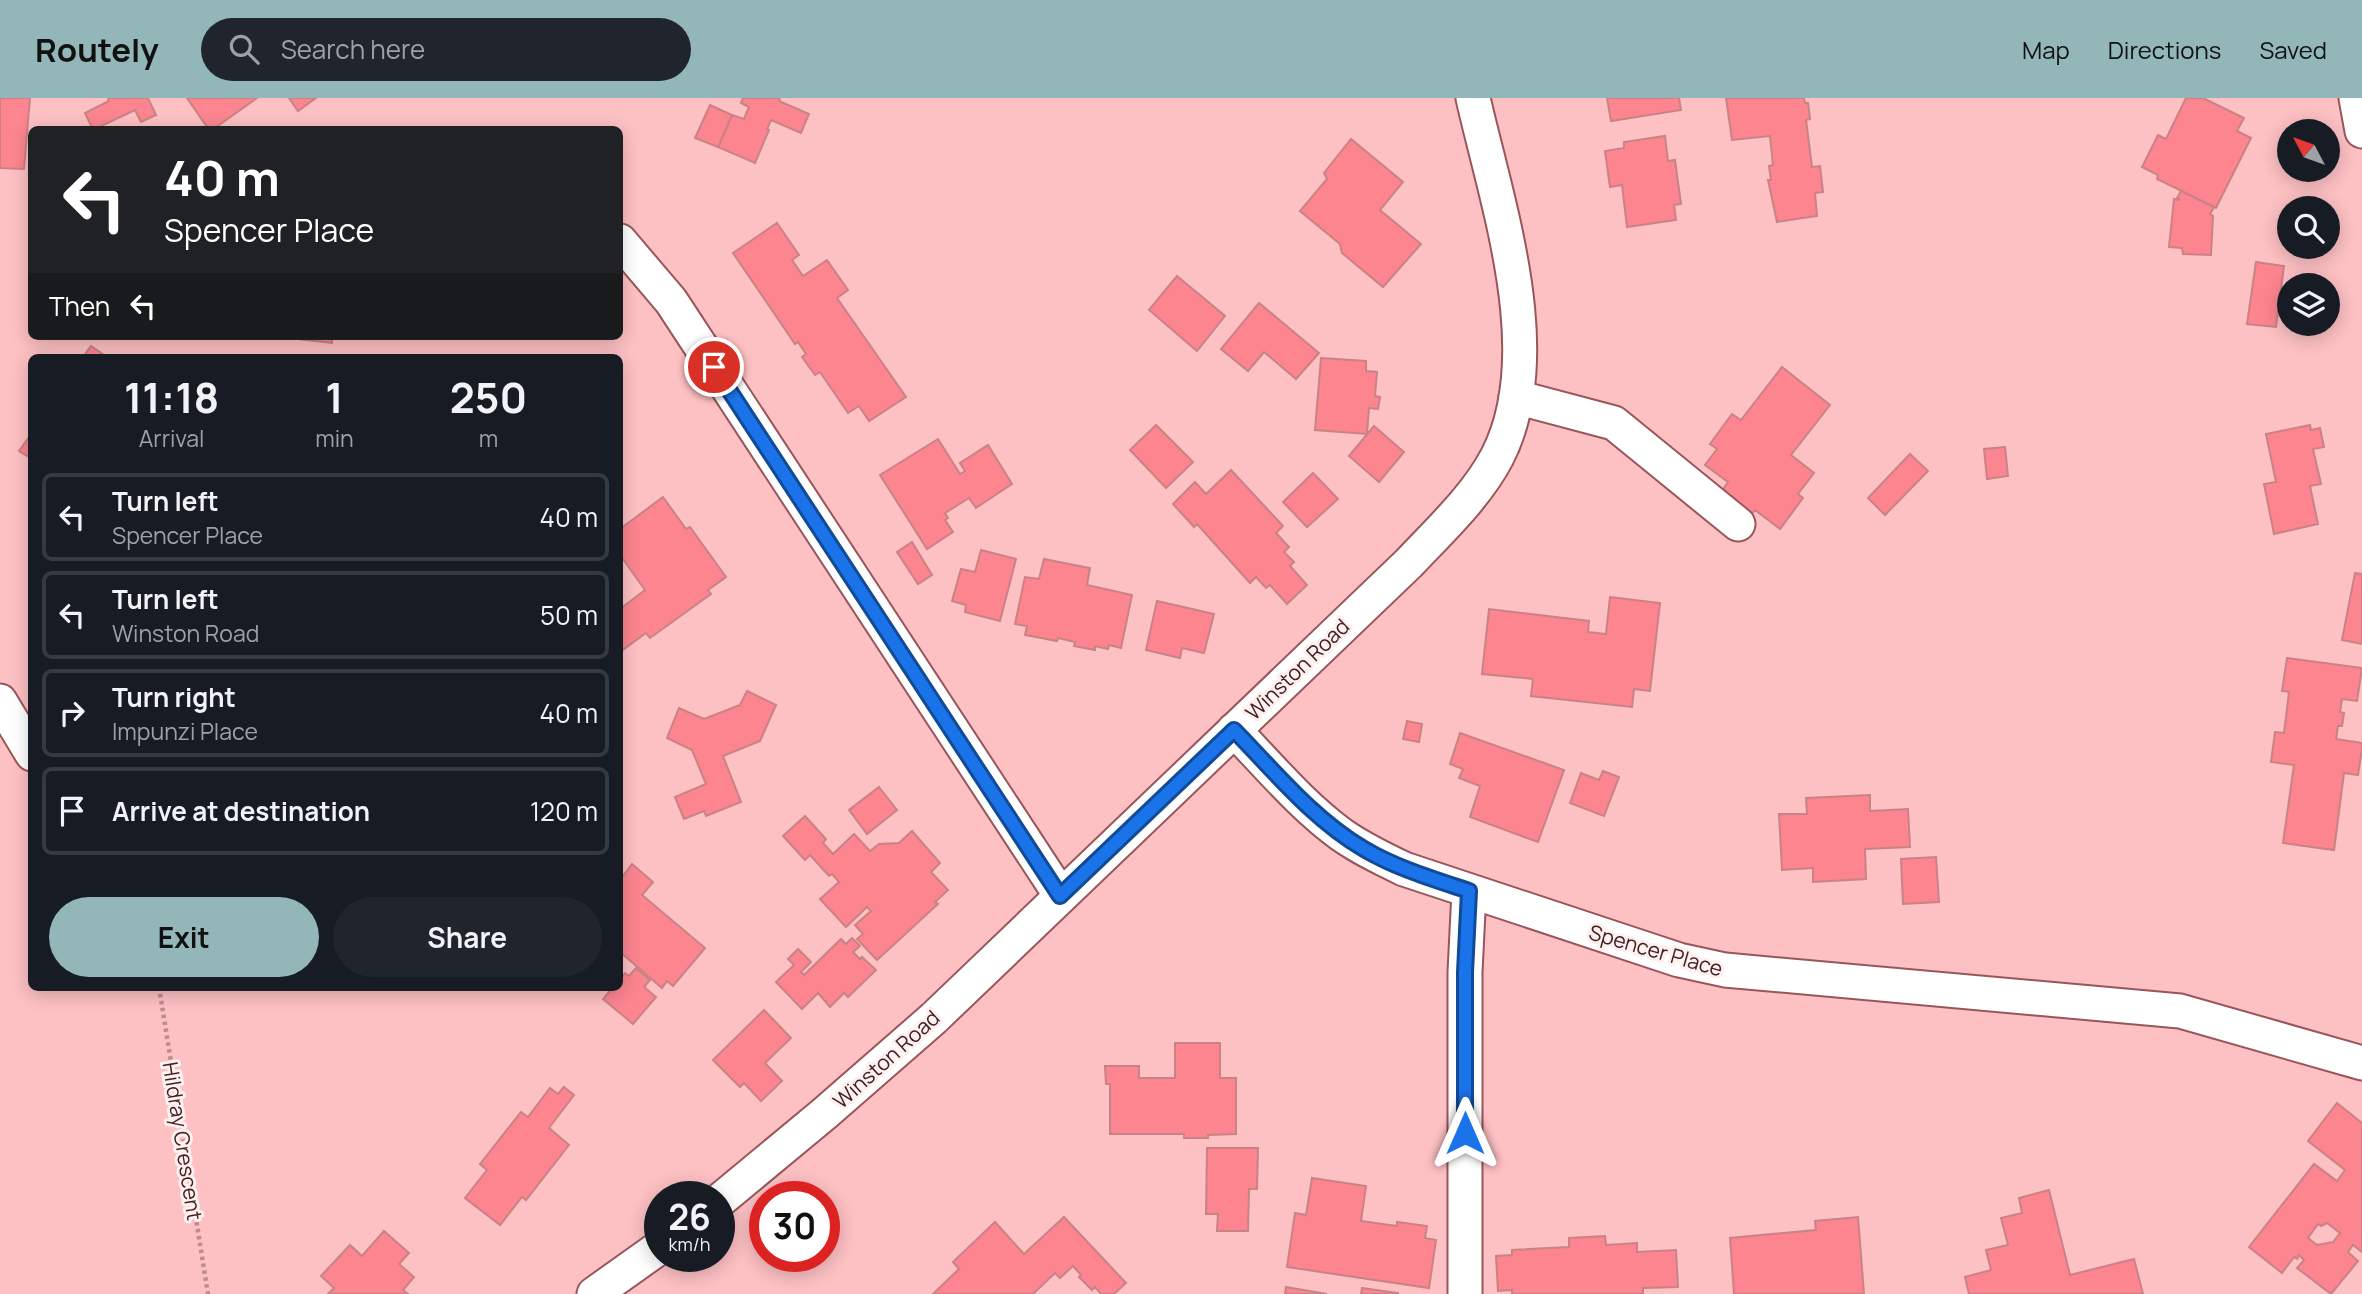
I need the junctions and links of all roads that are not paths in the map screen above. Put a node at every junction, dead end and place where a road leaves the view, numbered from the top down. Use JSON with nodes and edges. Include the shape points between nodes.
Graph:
{"nodes":[{"id":1,"x":1473,"y":98,"type":"edge"},
{"id":2,"x":2357,"y":98,"type":"edge"},
{"id":3,"x":2362,"y":131,"type":"edge"},
{"id":4,"x":623,"y":245,"type":"edge"},
{"id":5,"x":1516,"y":397,"type":"junction"},
{"id":6,"x":1738,"y":524,"type":"dead end"},
{"id":7,"x":0,"y":701,"type":"edge"},
{"id":8,"x":1234,"y":730,"type":"junction"},
{"id":9,"x":28,"y":747,"type":"edge"},
{"id":10,"x":1469,"y":891,"type":"junction"},
{"id":11,"x":1060,"y":896,"type":"junction"},
{"id":12,"x":2362,"y":1063,"type":"edge"},
{"id":13,"x":735,"y":1188,"type":"edge"},
{"id":14,"x":644,"y":1258,"type":"edge"},
{"id":15,"x":594,"y":1294,"type":"edge"},
{"id":16,"x":1465,"y":1294,"type":"edge"}],
"edges":[{"from":1,"to":5,"type":"street","name":"Winston Road","via":[[1518,303]]},
{"from":2,"to":3,"type":"street"},
{"from":4,"to":11,"type":"street","via":[[671,301]]},
{"from":5,"to":6,"type":"street","via":[[1614,423]]},
{"from":5,"to":8,"type":"street","name":"Winston Road","via":[[1497,457],[1467,500],[1409,564]]},
{"from":7,"to":9,"type":"street"},
{"from":8,"to":10,"type":"street","name":"Spencer Place","via":[[1309,808],[1342,835],[1405,869]]},
{"from":8,"to":11,"type":"street","name":"Winston Road"},
{"from":10,"to":12,"type":"street","name":"Spencer Place","via":[[1626,945],[1725,970],[2180,1011]]},
{"from":10,"to":16,"type":"street"},
{"from":11,"to":13,"type":"street","name":"Winston Road","via":[[924,1027]]},
{"from":14,"to":15,"type":"street"}]}
